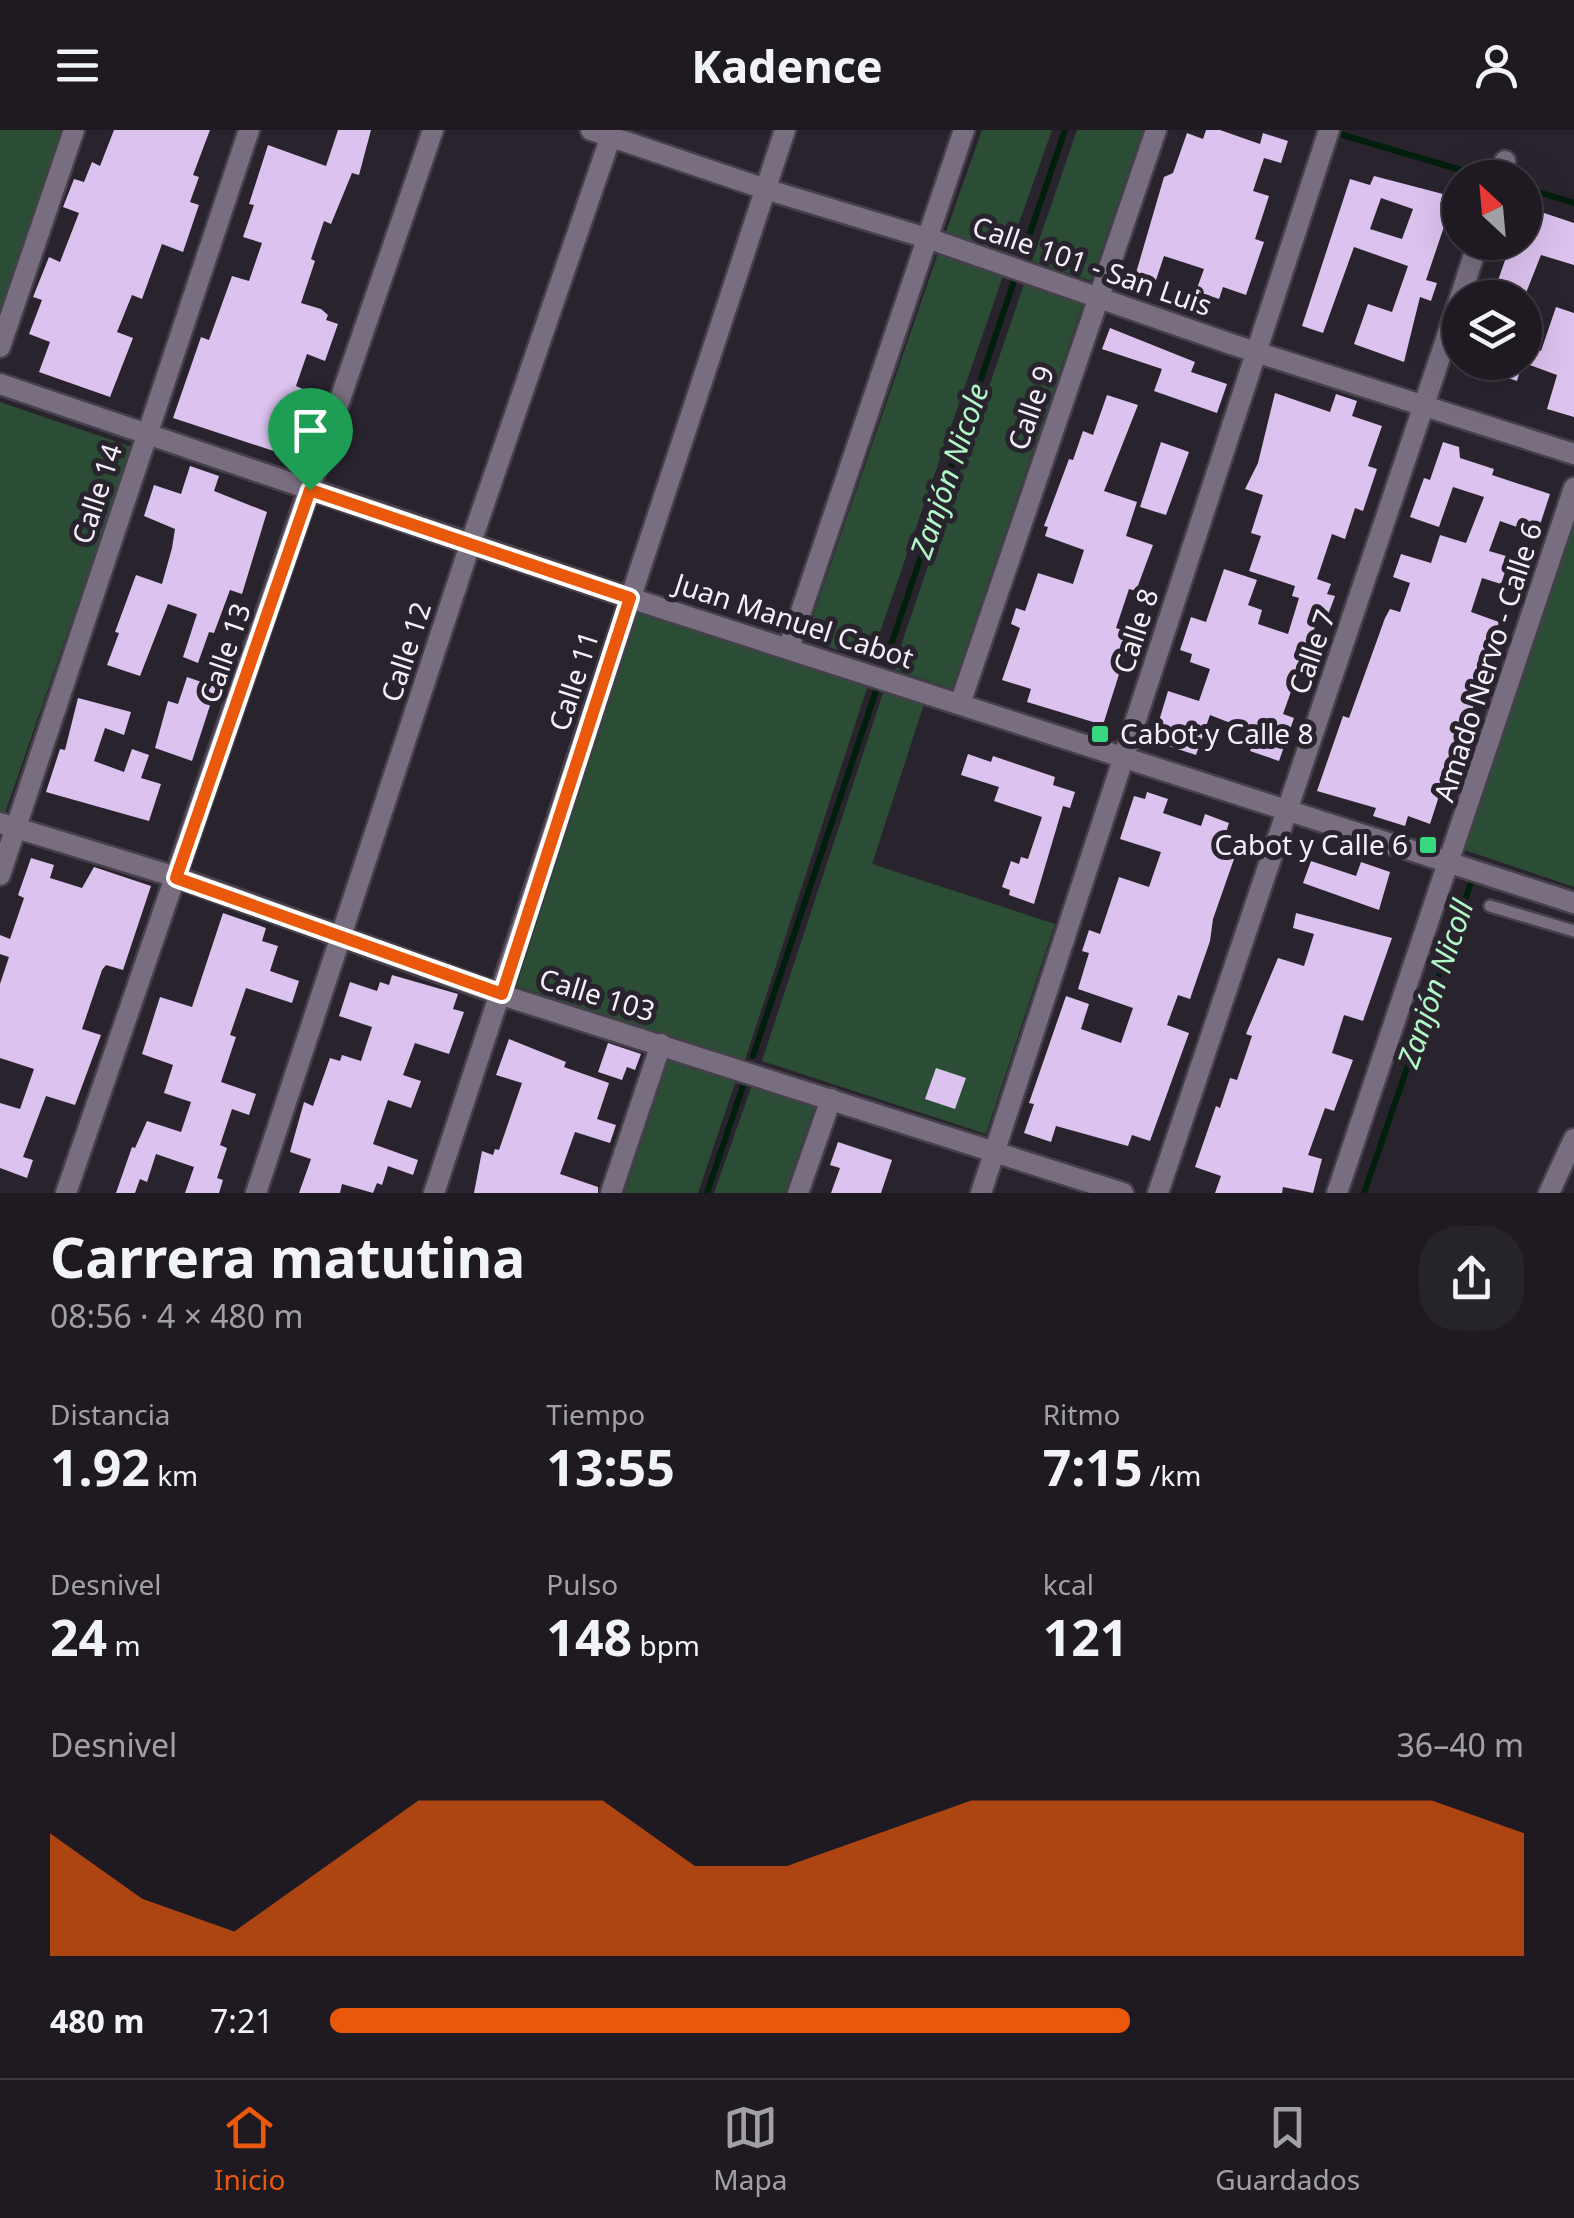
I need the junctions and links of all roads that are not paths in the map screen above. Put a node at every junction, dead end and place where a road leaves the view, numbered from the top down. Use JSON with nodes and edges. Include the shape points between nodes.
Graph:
{"nodes":[{"id":1,"x":74,"y":130,"type":"edge"},
{"id":2,"x":249,"y":130,"type":"edge"},
{"id":3,"x":433,"y":130,"type":"edge"},
{"id":4,"x":785,"y":130,"type":"edge"},
{"id":5,"x":964,"y":130,"type":"edge"},
{"id":6,"x":1156,"y":130,"type":"edge"},
{"id":7,"x":605,"y":132,"type":"edge"},
{"id":8,"x":1328,"y":136,"type":"edge"},
{"id":9,"x":764,"y":189,"type":"junction"},
{"id":10,"x":930,"y":239,"type":"junction"},
{"id":11,"x":1098,"y":296,"type":"junction"},
{"id":12,"x":0,"y":346,"type":"edge"},
{"id":13,"x":1256,"y":352,"type":"junction"},
{"id":14,"x":1442,"y":353,"type":"edge"},
{"id":15,"x":0,"y":384,"type":"edge"},
{"id":16,"x":1425,"y":405,"type":"junction"},
{"id":17,"x":145,"y":435,"type":"junction"},
{"id":18,"x":1574,"y":454,"type":"edge"},
{"id":19,"x":1574,"y":488,"type":"edge"},
{"id":20,"x":310,"y":490,"type":"junction"},
{"id":21,"x":470,"y":545,"type":"junction"},
{"id":22,"x":630,"y":598,"type":"junction"},
{"id":23,"x":789,"y":648,"type":"junction"},
{"id":24,"x":960,"y":704,"type":"junction"},
{"id":25,"x":1124,"y":757,"type":"junction"},
{"id":26,"x":1288,"y":810,"type":"junction"},
{"id":27,"x":8,"y":826,"type":"edge"},
{"id":28,"x":1451,"y":862,"type":"junction"},
{"id":29,"x":0,"y":875,"type":"edge"},
{"id":30,"x":176,"y":878,"type":"junction"},
{"id":31,"x":1574,"y":903,"type":"edge"},
{"id":32,"x":1490,"y":906,"type":"dead end"},
{"id":33,"x":1574,"y":931,"type":"edge"},
{"id":34,"x":343,"y":938,"type":"junction"},
{"id":35,"x":502,"y":994,"type":"junction"},
{"id":36,"x":661,"y":1044,"type":"junction"},
{"id":37,"x":831,"y":1099,"type":"junction"},
{"id":38,"x":1574,"y":1140,"type":"edge"},
{"id":39,"x":996,"y":1151,"type":"junction"},
{"id":40,"x":66,"y":1193,"type":"edge"},
{"id":41,"x":256,"y":1193,"type":"edge"},
{"id":42,"x":434,"y":1193,"type":"edge"},
{"id":43,"x":611,"y":1193,"type":"edge"},
{"id":44,"x":798,"y":1193,"type":"edge"},
{"id":45,"x":982,"y":1193,"type":"edge"},
{"id":46,"x":1123,"y":1193,"type":"edge"},
{"id":47,"x":1158,"y":1193,"type":"edge"},
{"id":48,"x":1337,"y":1193,"type":"edge"},
{"id":49,"x":1549,"y":1193,"type":"edge"}],
"edges":[{"from":1,"to":12,"type":"street"},
{"from":2,"to":17,"type":"street","name":"Calle 14"},
{"from":3,"to":20,"type":"street","name":"Calle 13"},
{"from":4,"to":9,"type":"street","name":"Calle 11"},
{"from":5,"to":10,"type":"street"},
{"from":6,"to":11,"type":"street","name":"Calle 9"},
{"from":7,"to":9,"type":"street","name":"Calle 101 - San Luis"},
{"from":7,"to":21,"type":"street","name":"Calle 12"},
{"from":8,"to":13,"type":"street","name":"Calle 8"},
{"from":9,"to":10,"type":"street","name":"Calle 101 - San Luis"},
{"from":9,"to":22,"type":"street","name":"Calle 11"},
{"from":10,"to":11,"type":"street","name":"Calle 101 - San Luis"},
{"from":10,"to":23,"type":"street"},
{"from":11,"to":13,"type":"street","name":"Calle 101 - San Luis"},
{"from":11,"to":24,"type":"street","name":"Calle 9"},
{"from":13,"to":16,"type":"street","name":"Calle 101 - San Luis"},
{"from":13,"to":25,"type":"street","name":"Calle 8"},
{"from":14,"to":16,"type":"street","name":"Calle 7"},
{"from":15,"to":17,"type":"street","name":"Juan Manuel Cabot"},
{"from":16,"to":18,"type":"street","name":"Calle 101 - San Luis"},
{"from":16,"to":26,"type":"street","name":"Calle 7"},
{"from":17,"to":20,"type":"street","name":"Juan Manuel Cabot"},
{"from":17,"to":27,"type":"street","name":"Calle 14"},
{"from":19,"to":28,"type":"street","name":"Amado Nervo - Calle 6"},
{"from":20,"to":21,"type":"street","name":"Juan Manuel Cabot"},
{"from":20,"to":30,"type":"street","name":"Calle 13"},
{"from":21,"to":22,"type":"street","name":"Juan Manuel Cabot"},
{"from":21,"to":34,"type":"street","name":"Calle 12"},
{"from":22,"to":23,"type":"street","name":"Juan Manuel Cabot"},
{"from":22,"to":35,"type":"street","name":"Calle 11"},
{"from":23,"to":24,"type":"street","name":"Juan Manuel Cabot"},
{"from":24,"to":25,"type":"street","name":"Juan Manuel Cabot"},
{"from":25,"to":26,"type":"street","name":"Juan Manuel Cabot"},
{"from":25,"to":39,"type":"street","name":"Calle 8"},
{"from":26,"to":28,"type":"street","name":"Juan Manuel Cabot"},
{"from":26,"to":47,"type":"street","name":"Calle 7"},
{"from":27,"to":29,"type":"street","name":"Calle 14"},
{"from":27,"to":30,"type":"street","name":"Calle 103"},
{"from":28,"to":31,"type":"street","name":"Juan Manuel Cabot"},
{"from":28,"to":48,"type":"street","name":"Amado Nervo - Calle 6"},
{"from":30,"to":34,"type":"street","name":"Calle 103"},
{"from":30,"to":40,"type":"street","name":"Calle 13"},
{"from":32,"to":33,"type":"lane"},
{"from":34,"to":35,"type":"street","name":"Calle 103"},
{"from":34,"to":41,"type":"street","name":"Calle 12"},
{"from":35,"to":36,"type":"street","name":"Calle 103"},
{"from":35,"to":42,"type":"street","name":"Calle 11"},
{"from":36,"to":37,"type":"street","name":"Calle 103"},
{"from":36,"to":43,"type":"street"},
{"from":37,"to":39,"type":"street","name":"Calle 103"},
{"from":37,"to":44,"type":"street"},
{"from":38,"to":49,"type":"street"},
{"from":39,"to":45,"type":"street","name":"Calle 8"},
{"from":39,"to":46,"type":"street","name":"Calle 103"}]}
